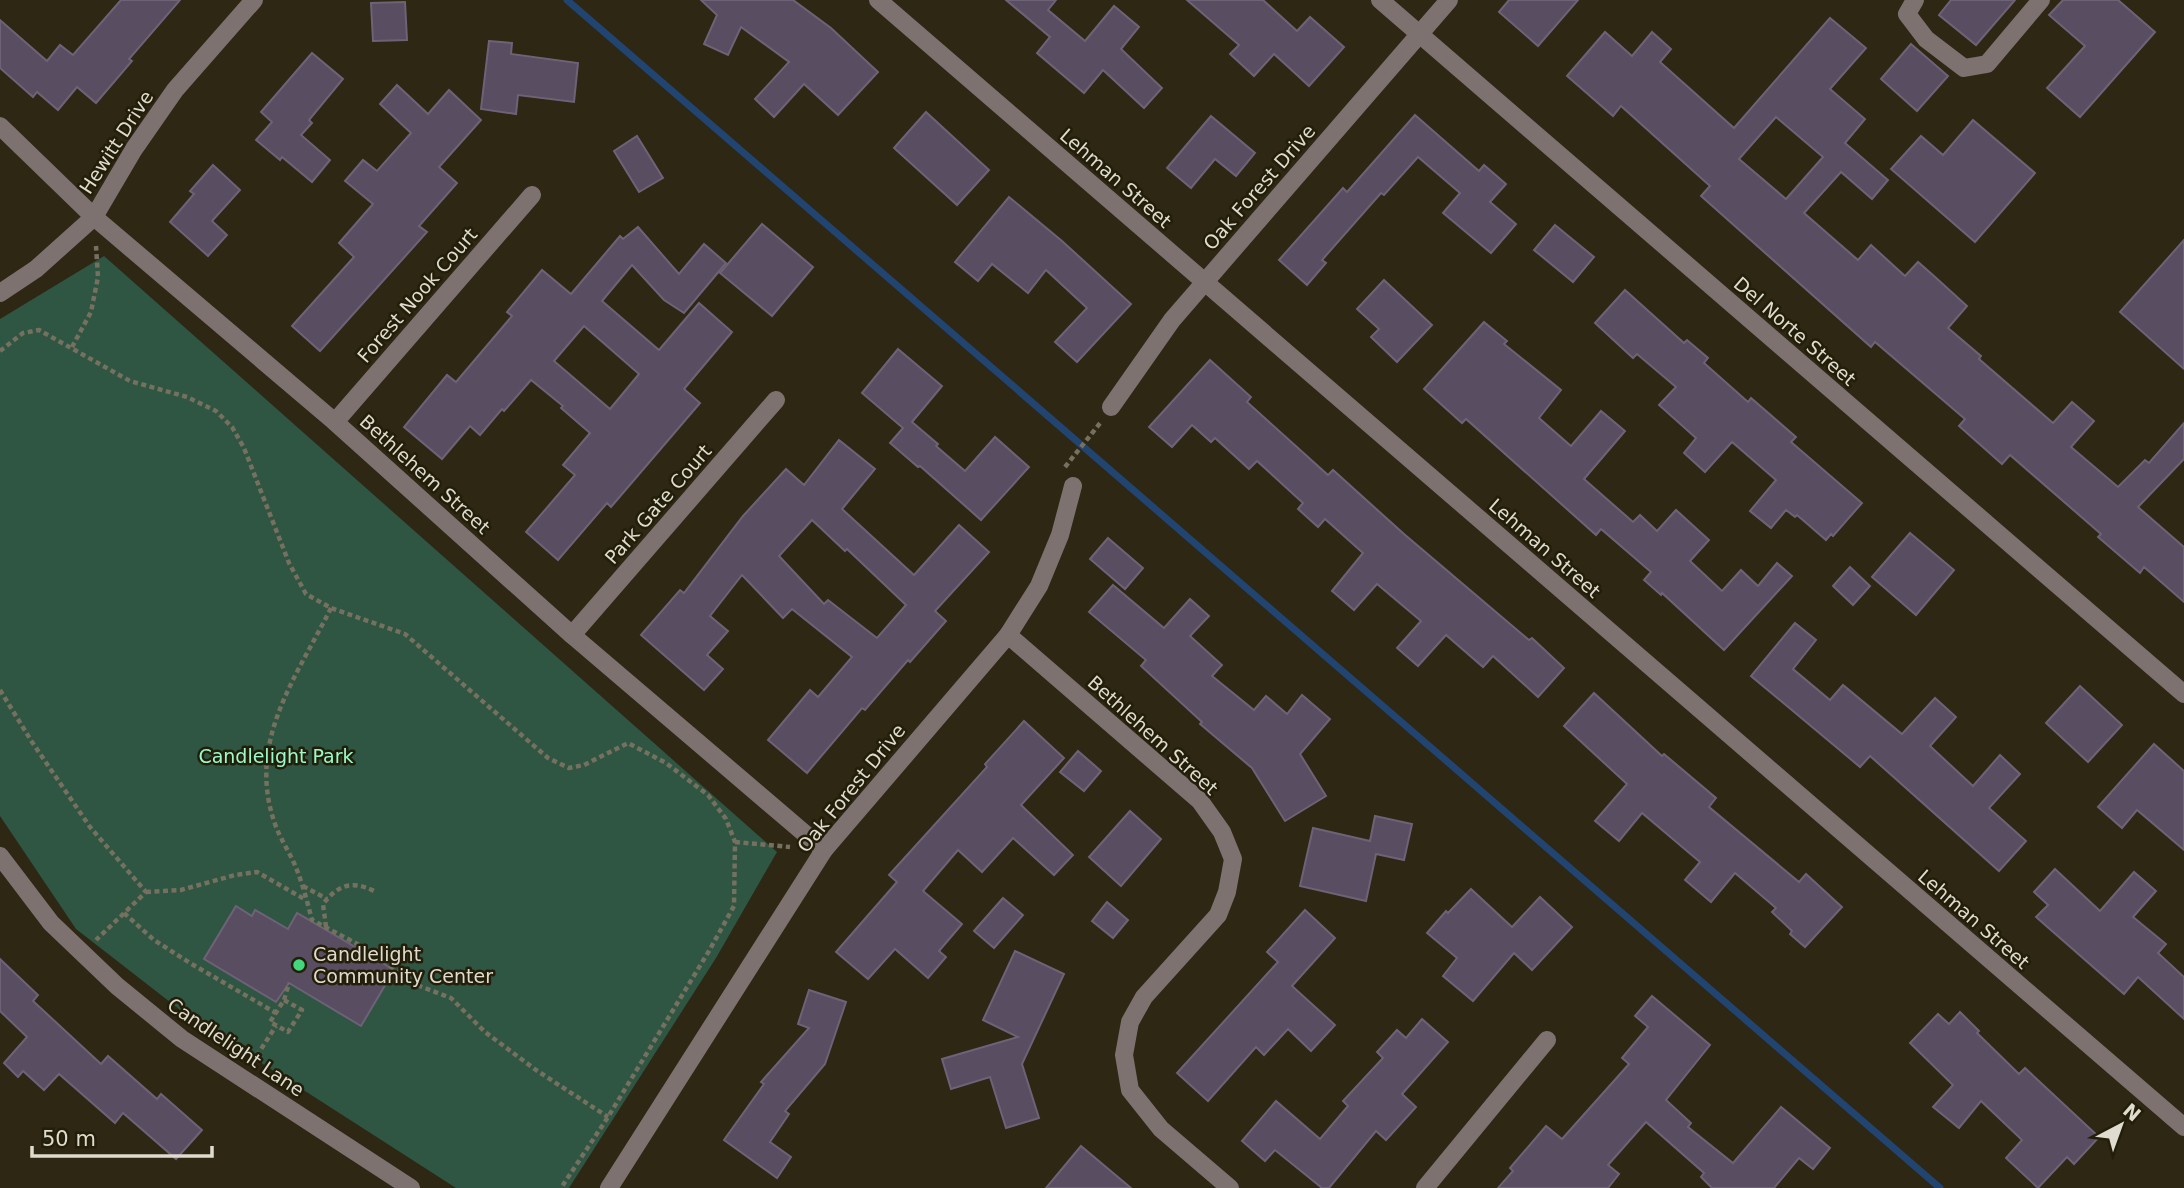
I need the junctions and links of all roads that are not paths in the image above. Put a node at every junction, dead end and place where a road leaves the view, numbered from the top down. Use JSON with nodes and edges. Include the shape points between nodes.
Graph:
{"nodes":[{"id":1,"x":254,"y":0,"type":"edge"},
{"id":2,"x":878,"y":0,"type":"edge"},
{"id":3,"x":1380,"y":0,"type":"edge"},
{"id":4,"x":1448,"y":0,"type":"edge"},
{"id":5,"x":1915,"y":0,"type":"edge"},
{"id":6,"x":2041,"y":0,"type":"edge"},
{"id":7,"x":1419,"y":34,"type":"junction"},
{"id":8,"x":0,"y":126,"type":"edge"},
{"id":9,"x":532,"y":195,"type":"dead end"},
{"id":10,"x":94,"y":216,"type":"junction"},
{"id":11,"x":1205,"y":282,"type":"junction"},
{"id":12,"x":0,"y":293,"type":"edge"},
{"id":13,"x":776,"y":400,"type":"dead end"},
{"id":14,"x":1107,"y":413,"type":"road end"},
{"id":15,"x":335,"y":422,"type":"junction"},
{"id":16,"x":1073,"y":486,"type":"dead end"},
{"id":17,"x":572,"y":635,"type":"junction"},
{"id":18,"x":1008,"y":635,"type":"junction"},
{"id":19,"x":2184,"y":694,"type":"edge"},
{"id":20,"x":824,"y":850,"type":"junction"},
{"id":21,"x":0,"y":856,"type":"edge"},
{"id":22,"x":1548,"y":1040,"type":"dead end"},
{"id":23,"x":2184,"y":1128,"type":"edge"},
{"id":24,"x":411,"y":1188,"type":"edge"},
{"id":25,"x":609,"y":1188,"type":"edge"},
{"id":26,"x":1230,"y":1188,"type":"edge"},
{"id":27,"x":1424,"y":1188,"type":"edge"}],
"edges":[{"from":1,"to":10,"type":"street","name":"Hewitt Drive","via":[[175,90]]},
{"from":2,"to":11,"type":"street","name":"Lehman Street"},
{"from":3,"to":7,"type":"street","name":"Del Norte Street"},
{"from":4,"to":7,"type":"street","name":"Oak Forest Drive"},
{"from":5,"to":6,"type":"street","via":[[1907,14],[1926,39],[1964,68],[1987,64]]},
{"from":7,"to":11,"type":"street","name":"Oak Forest Drive"},
{"from":7,"to":19,"type":"street","name":"Del Norte Street"},
{"from":8,"to":10,"type":"street","name":"Bethlehem Street"},
{"from":9,"to":15,"type":"street","name":"Forest Nook Court"},
{"from":10,"to":12,"type":"street","name":"Hewitt Drive"},
{"from":10,"to":15,"type":"street","name":"Bethlehem Street"},
{"from":11,"to":14,"type":"street","name":"Oak Forest Drive","via":[[1172,320]]},
{"from":11,"to":23,"type":"street","name":"Lehman Street"},
{"from":13,"to":17,"type":"street","name":"Park Gate Court"},
{"from":15,"to":17,"type":"street","name":"Bethlehem Street"},
{"from":16,"to":18,"type":"street","name":"Oak Forest Drive","via":[[1039,586]]},
{"from":17,"to":20,"type":"street","name":"Bethlehem Street"},
{"from":18,"to":20,"type":"street","name":"Oak Forest Drive"},
{"from":18,"to":26,"type":"street","name":"Bethlehem Street","via":[[1200,801],[1222,832],[1233,859],[1218,915],[1144,997],[1130,1022],[1124,1055],[1130,1090],[1161,1129]]},
{"from":20,"to":25,"type":"street","name":"Oak Forest Drive"},
{"from":21,"to":24,"type":"street","name":"Candlelight Lane","via":[[51,923],[182,1039]]},
{"from":22,"to":27,"type":"street"}]}
